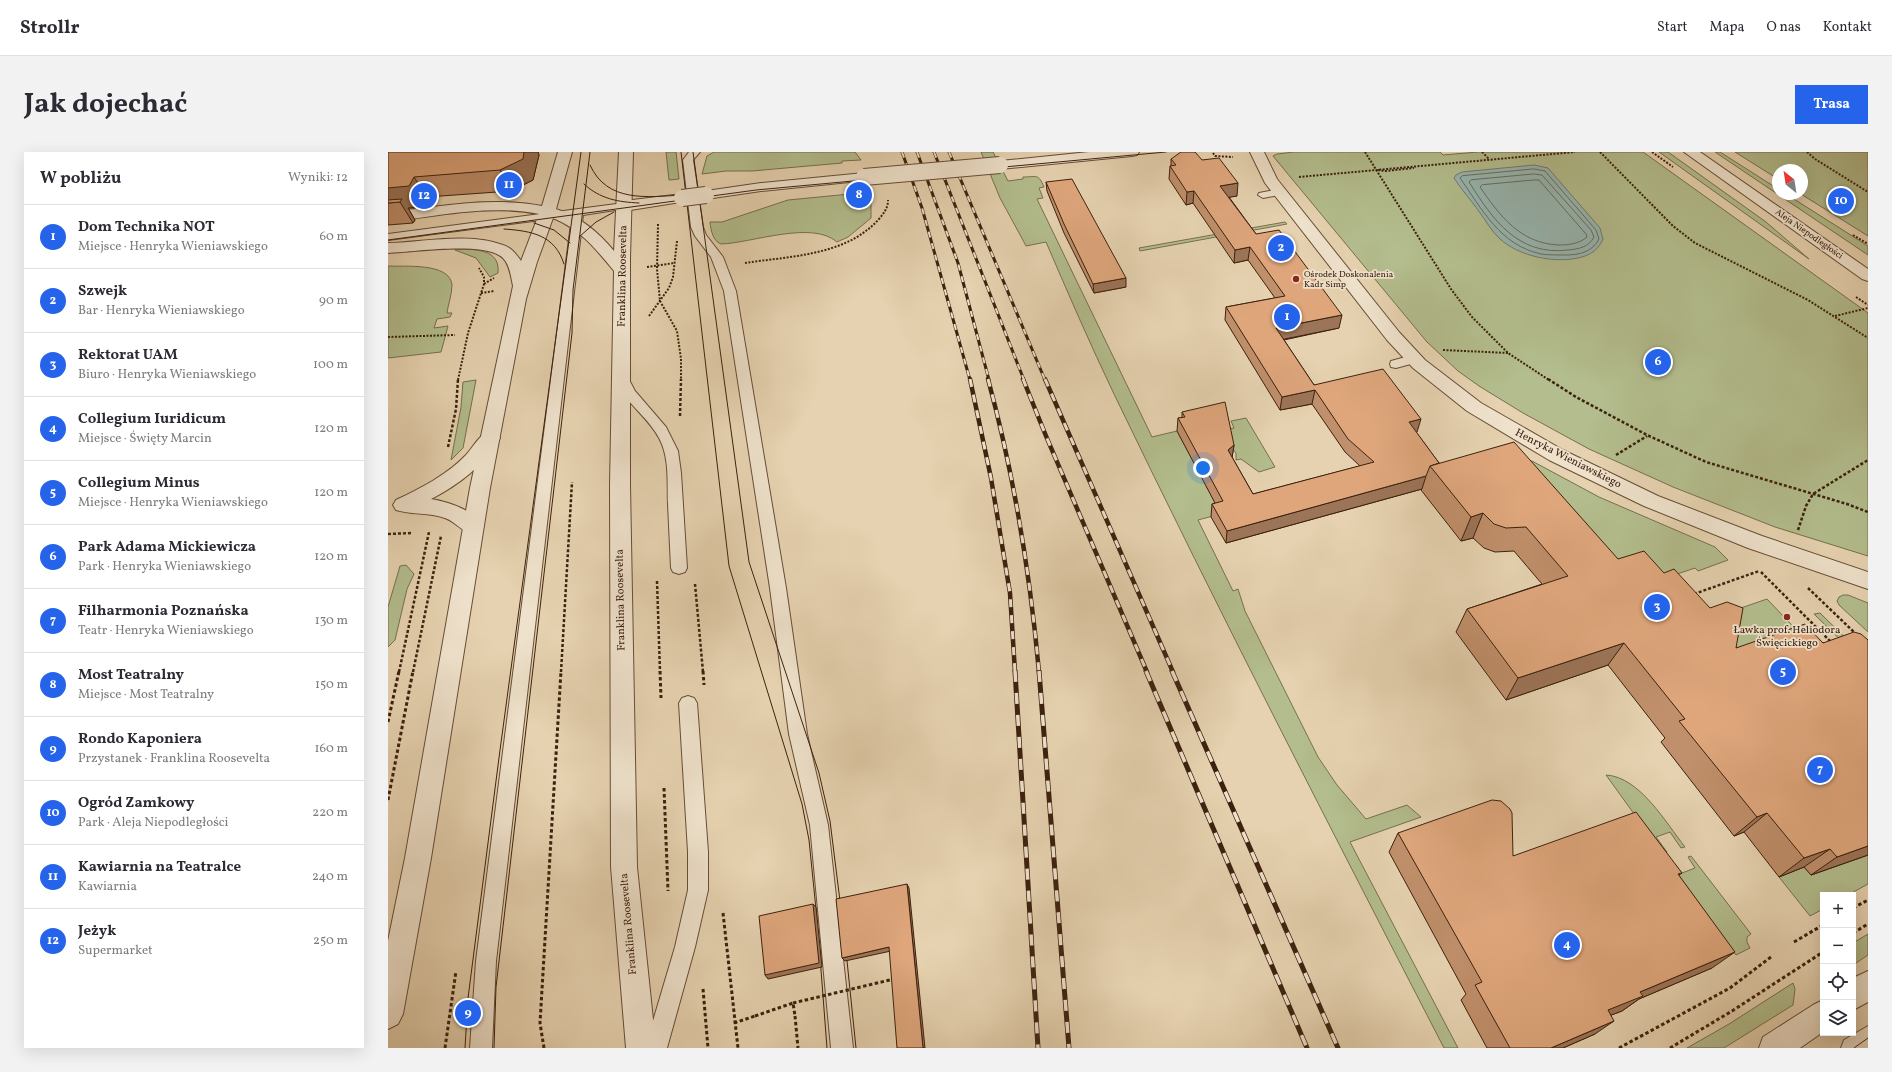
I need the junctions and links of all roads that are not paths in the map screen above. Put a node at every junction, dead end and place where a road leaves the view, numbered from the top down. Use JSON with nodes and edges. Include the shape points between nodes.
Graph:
{"nodes":[{"id":1,"x":565,"y":152,"type":"edge"},
{"id":2,"x":626,"y":152,"type":"edge"},
{"id":3,"x":695,"y":152,"type":"edge"},
{"id":4,"x":1132,"y":152,"type":"edge"},
{"id":5,"x":1257,"y":152,"type":"edge"},
{"id":6,"x":1691,"y":152,"type":"edge"},
{"id":7,"x":557,"y":184,"type":"junction"},
{"id":8,"x":500,"y":206,"type":"junction"},
{"id":9,"x":624,"y":206,"type":"junction"},
{"id":10,"x":551,"y":214,"type":"junction"},
{"id":11,"x":388,"y":217,"type":"edge"},
{"id":12,"x":577,"y":218,"type":"junction"},
{"id":13,"x":388,"y":237,"type":"edge"},
{"id":14,"x":388,"y":248,"type":"edge"},
{"id":15,"x":622,"y":271,"type":"junction"},
{"id":16,"x":1868,"y":276,"type":"edge"},
{"id":17,"x":521,"y":286,"type":"junction"},
{"id":18,"x":1416,"y":361,"type":"junction"},
{"id":19,"x":1396,"y":364,"type":"dead end"},
{"id":20,"x":621,"y":378,"type":"junction"},
{"id":21,"x":490,"y":438,"type":"junction"},
{"id":22,"x":395,"y":506,"type":"edge"},
{"id":23,"x":473,"y":527,"type":"junction"},
{"id":24,"x":679,"y":568,"type":"dead end"},
{"id":25,"x":1868,"y":582,"type":"edge"},
{"id":26,"x":688,"y":703,"type":"dead end"},
{"id":27,"x":1868,"y":985,"type":"edge"},
{"id":28,"x":1856,"y":993,"type":"edge"},
{"id":29,"x":388,"y":1014,"type":"edge"},
{"id":30,"x":1820,"y":1017,"type":"edge"},
{"id":31,"x":1868,"y":1037,"type":"edge"},
{"id":32,"x":481,"y":1048,"type":"edge"},
{"id":33,"x":641,"y":1048,"type":"edge"},
{"id":34,"x":656,"y":1048,"type":"edge"},
{"id":35,"x":842,"y":1048,"type":"edge"},
{"id":36,"x":1774,"y":1048,"type":"edge"},
{"id":37,"x":1852,"y":1048,"type":"edge"}],
"edges":[{"from":1,"to":7,"type":"street"},
{"from":2,"to":9,"type":"street","name":"Franklina Roosevelta"},
{"from":3,"to":35,"type":"lane","via":[[688,160],[697,227],[715,253],[730,291],[778,588],[798,734],[819,825]]},
{"from":4,"to":9,"type":"street","bridge":true,"via":[[761,187]]},
{"from":5,"to":18,"type":"street","name":"Henryka Wieniawskiego","via":[[1270,180],[1272,193]]},
{"from":6,"to":16,"type":"street","name":"Aleja Niepodległości"},
{"from":7,"to":8,"type":"street","via":[[522,201]]},
{"from":7,"to":10,"type":"street"},
{"from":8,"to":10,"type":"street"},
{"from":8,"to":11,"type":"street"},
{"from":9,"to":12,"type":"lane"},
{"from":9,"to":15,"type":"street","name":"Franklina Roosevelta"},
{"from":10,"to":12,"type":"street"},
{"from":10,"to":13,"type":"lane"},
{"from":10,"to":17,"type":"street"},
{"from":12,"to":15,"type":"street"},
{"from":12,"to":32,"type":"lane","via":[[486,961]]},
{"from":14,"to":17,"type":"street","via":[[464,244],[496,247],[506,253],[514,265]]},
{"from":15,"to":20,"type":"street","name":"Franklina Roosevelta"},
{"from":17,"to":21,"type":"street"},
{"from":18,"to":19,"type":"lane"},
{"from":18,"to":25,"type":"street","name":"Henryka Wieniawskiego","via":[[1474,407],[1556,455],[1651,500],[1755,542]]},
{"from":20,"to":24,"type":"lane","via":[[627,392],[666,436],[670,448]]},
{"from":20,"to":33,"type":"street","name":"Franklina Roosevelta","via":[[624,867]]},
{"from":21,"to":22,"type":"street","via":[[472,462],[439,487]]},
{"from":21,"to":23,"type":"street"},
{"from":22,"to":23,"type":"street","via":[[433,507],[454,513]]},
{"from":23,"to":29,"type":"street","via":[[419,850]]},
{"from":26,"to":34,"type":"lane","via":[[698,872],[695,907]]},
{"from":27,"to":28,"type":"street"},
{"from":30,"to":36,"type":"street"},
{"from":31,"to":37,"type":"lane"}]}
